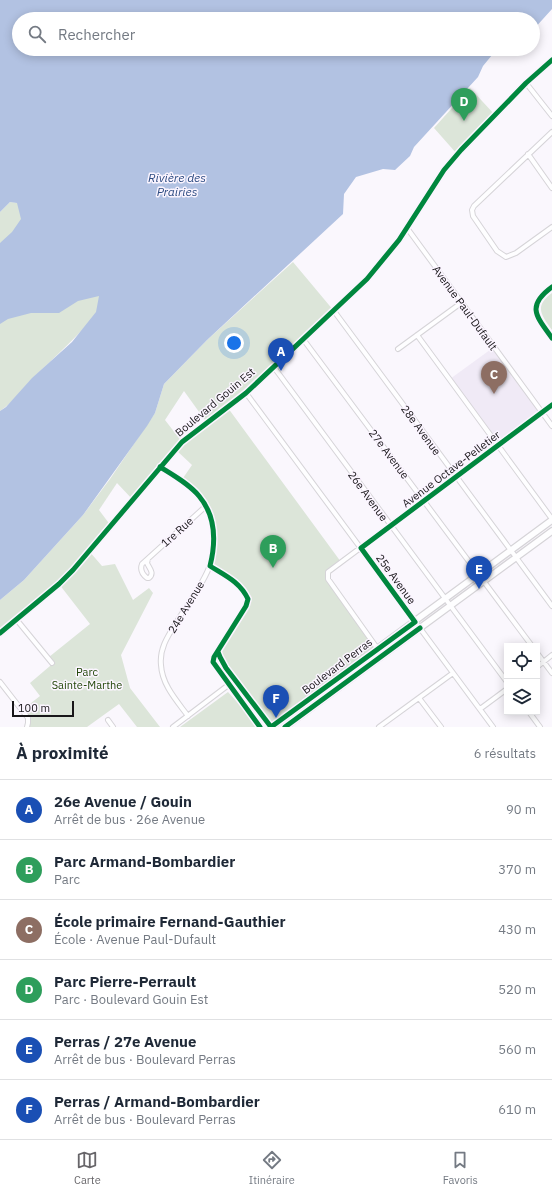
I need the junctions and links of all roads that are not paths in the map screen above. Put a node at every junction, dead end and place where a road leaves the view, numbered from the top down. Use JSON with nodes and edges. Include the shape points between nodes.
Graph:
{"nodes":[{"id":1,"x":552,"y":60,"type":"edge"},
{"id":2,"x":526,"y":83,"type":"junction"},
{"id":3,"x":552,"y":116,"type":"edge"},
{"id":4,"x":552,"y":132,"type":"edge"},
{"id":5,"x":528,"y":154,"type":"junction"},
{"id":6,"x":552,"y":188,"type":"edge"},
{"id":7,"x":552,"y":227,"type":"edge"},
{"id":8,"x":407,"y":228,"type":"junction"},
{"id":9,"x":552,"y":287,"type":"edge"},
{"id":10,"x":461,"y":302,"type":"junction"},
{"id":11,"x":334,"y":311,"type":"junction"},
{"id":12,"x":417,"y":335,"type":"junction"},
{"id":13,"x":303,"y":338,"type":"junction"},
{"id":14,"x":552,"y":338,"type":"edge"},
{"id":15,"x":398,"y":349,"type":"dead end"},
{"id":16,"x":273,"y":366,"type":"junction"},
{"id":17,"x":246,"y":393,"type":"junction"},
{"id":18,"x":552,"y":405,"type":"edge"},
{"id":19,"x":542,"y":412,"type":"junction"},
{"id":20,"x":552,"y":426,"type":"edge"},
{"id":21,"x":499,"y":446,"type":"junction"},
{"id":22,"x":160,"y":467,"type":"junction"},
{"id":23,"x":456,"y":477,"type":"junction"},
{"id":24,"x":424,"y":501,"type":"junction"},
{"id":25,"x":206,"y":506,"type":"junction"},
{"id":26,"x":552,"y":519,"type":"edge"},
{"id":27,"x":390,"y":526,"type":"junction"},
{"id":28,"x":552,"y":531,"type":"edge"},
{"id":29,"x":360,"y":548,"type":"junction"},
{"id":30,"x":510,"y":551,"type":"junction"},
{"id":31,"x":515,"y":558,"type":"junction"},
{"id":32,"x":148,"y":559,"type":"dead end"},
{"id":33,"x":210,"y":566,"type":"junction"},
{"id":34,"x":479,"y":574,"type":"junction"},
{"id":35,"x":484,"y":582,"type":"junction"},
{"id":36,"x":445,"y":599,"type":"junction"},
{"id":37,"x":550,"y":600,"type":"edge"},
{"id":38,"x":450,"y":606,"type":"junction"},
{"id":39,"x":552,"y":606,"type":"edge"},
{"id":40,"x":16,"y":619,"type":"junction"},
{"id":41,"x":415,"y":622,"type":"junction"},
{"id":42,"x":420,"y":628,"type":"junction"},
{"id":43,"x":0,"y":633,"type":"edge"},
{"id":44,"x":530,"y":643,"type":"edge"},
{"id":45,"x":377,"y":648,"type":"junction"},
{"id":46,"x":218,"y":652,"type":"junction"},
{"id":47,"x":552,"y":656,"type":"edge"},
{"id":48,"x":540,"y":657,"type":"edge"},
{"id":49,"x":544,"y":662,"type":"junction"},
{"id":50,"x":52,"y":663,"type":"dead end"},
{"id":51,"x":540,"y":665,"type":"edge"},
{"id":52,"x":453,"y":673,"type":"junction"},
{"id":53,"x":552,"y":673,"type":"edge"},
{"id":54,"x":505,"y":679,"type":"edge"},
{"id":55,"x":236,"y":680,"type":"junction"},
{"id":56,"x":0,"y":682,"type":"edge"},
{"id":57,"x":229,"y":685,"type":"junction"},
{"id":58,"x":504,"y":691,"type":"edge"},
{"id":59,"x":419,"y":698,"type":"junction"},
{"id":60,"x":480,"y":708,"type":"junction"},
{"id":61,"x":531,"y":715,"type":"edge"},
{"id":62,"x":188,"y":716,"type":"junction"},
{"id":63,"x":108,"y":720,"type":"dead end"},
{"id":64,"x":27,"y":727,"type":"edge"},
{"id":65,"x":113,"y":727,"type":"edge"},
{"id":66,"x":173,"y":727,"type":"edge"},
{"id":67,"x":260,"y":727,"type":"edge"},
{"id":68,"x":271,"y":727,"type":"edge"},
{"id":69,"x":285,"y":727,"type":"edge"},
{"id":70,"x":379,"y":727,"type":"edge"},
{"id":71,"x":441,"y":727,"type":"edge"},
{"id":72,"x":493,"y":727,"type":"edge"},
{"id":73,"x":540,"y":727,"type":"edge"}],
"edges":[{"from":1,"to":2,"type":"street","name":"Boulevard Gouin Est"},
{"from":2,"to":3,"type":"street"},
{"from":2,"to":8,"type":"street","name":"Boulevard Gouin Est","via":[[444,170]]},
{"from":4,"to":5,"type":"street"},
{"from":5,"to":6,"type":"street"},
{"from":5,"to":7,"type":"street","via":[[472,210],[497,251],[506,257],[516,253]]},
{"from":8,"to":10,"type":"street","name":"Avenue Paul-Dufault"},
{"from":8,"to":11,"type":"street","name":"Boulevard Gouin Est","via":[[378,267]]},
{"from":9,"to":14,"type":"street","via":[[536,304],[536,314]]},
{"from":10,"to":12,"type":"street"},
{"from":10,"to":19,"type":"street","name":"Avenue Paul-Dufault"},
{"from":11,"to":13,"type":"street","name":"Boulevard Gouin Est"},
{"from":11,"to":23,"type":"street","name":"28e Avenue"},
{"from":12,"to":15,"type":"street"},
{"from":12,"to":21,"type":"street"},
{"from":13,"to":16,"type":"street","name":"Boulevard Gouin Est"},
{"from":13,"to":24,"type":"street","name":"27e Avenue"},
{"from":16,"to":17,"type":"street","name":"Boulevard Gouin Est"},
{"from":16,"to":27,"type":"street","name":"26e Avenue"},
{"from":17,"to":22,"type":"street","name":"Boulevard Gouin Est","via":[[182,442]]},
{"from":17,"to":29,"type":"street","name":"25e Avenue"},
{"from":18,"to":19,"type":"street","name":"Avenue Octave-Pelletier"},
{"from":19,"to":20,"type":"street","name":"Avenue Paul-Dufault"},
{"from":19,"to":21,"type":"street","name":"Avenue Octave-Pelletier"},
{"from":21,"to":23,"type":"street","name":"Avenue Octave-Pelletier"},
{"from":21,"to":26,"type":"street"},
{"from":22,"to":25,"type":"street","name":"24e Avenue","via":[[199,496]]},
{"from":22,"to":40,"type":"street","name":"Boulevard Gouin Est","via":[[73,570]]},
{"from":23,"to":24,"type":"street","name":"Avenue Octave-Pelletier"},
{"from":23,"to":30,"type":"street","name":"28e Avenue"},
{"from":24,"to":27,"type":"street","name":"Avenue Octave-Pelletier"},
{"from":24,"to":34,"type":"street","name":"27e Avenue"},
{"from":25,"to":32,"type":"street","name":"1re Rue"},
{"from":25,"to":33,"type":"street","name":"24e Avenue","via":[[213,524],[215,542]]},
{"from":26,"to":30,"type":"main road","name":"Boulevard Perras"},
{"from":27,"to":29,"type":"street","name":"Avenue Octave-Pelletier"},
{"from":27,"to":36,"type":"street","name":"26e Avenue"},
{"from":28,"to":31,"type":"main road","name":"Boulevard Perras"},
{"from":29,"to":41,"type":"street","name":"25e Avenue"},
{"from":29,"to":45,"type":"street","name":"Avenue Octave-Pelletier","via":[[327,575]]},
{"from":30,"to":31,"type":"street","name":"28e Avenue"},
{"from":30,"to":34,"type":"main road","name":"Boulevard Perras"},
{"from":31,"to":35,"type":"main road","name":"Boulevard Perras"},
{"from":31,"to":37,"type":"street","name":"28e Avenue"},
{"from":33,"to":46,"type":"street","via":[[237,583],[248,599]]},
{"from":33,"to":62,"type":"street","name":"24e Avenue","via":[[167,638],[161,657],[165,683]]},
{"from":34,"to":35,"type":"street","name":"27e Avenue"},
{"from":34,"to":36,"type":"main road","name":"Boulevard Perras"},
{"from":35,"to":38,"type":"main road","name":"Boulevard Perras"},
{"from":35,"to":44,"type":"street","name":"27e Avenue"},
{"from":36,"to":38,"type":"street","name":"26e Avenue"},
{"from":36,"to":41,"type":"main road","name":"Boulevard Perras"},
{"from":37,"to":39,"type":"street","name":"28e Avenue"},
{"from":38,"to":42,"type":"main road","name":"Boulevard Perras"},
{"from":38,"to":54,"type":"street","name":"26e Avenue"},
{"from":40,"to":43,"type":"street","name":"Boulevard Gouin Est"},
{"from":40,"to":50,"type":"street"},
{"from":41,"to":42,"type":"street","name":"25e Avenue"},
{"from":41,"to":45,"type":"main road","name":"Boulevard Perras"},
{"from":42,"to":52,"type":"street","name":"25e Avenue"},
{"from":42,"to":69,"type":"main road","name":"Boulevard Perras"},
{"from":45,"to":68,"type":"main road","name":"Boulevard Perras"},
{"from":46,"to":55,"type":"street","via":[[222,662]]},
{"from":46,"to":57,"type":"street","via":[[213,662]]},
{"from":47,"to":49,"type":"street"},
{"from":48,"to":49,"type":"street"},
{"from":49,"to":51,"type":"street"},
{"from":49,"to":53,"type":"street"},
{"from":52,"to":59,"type":"street"},
{"from":52,"to":60,"type":"street","name":"25e Avenue"},
{"from":55,"to":57,"type":"street"},
{"from":55,"to":68,"type":"street"},
{"from":56,"to":64,"type":"street","via":[[28,718]]},
{"from":57,"to":62,"type":"street"},
{"from":57,"to":67,"type":"street"},
{"from":58,"to":60,"type":"street"},
{"from":59,"to":70,"type":"street"},
{"from":59,"to":71,"type":"street"},
{"from":60,"to":72,"type":"street","name":"25e Avenue"},
{"from":61,"to":73,"type":"street"},
{"from":62,"to":66,"type":"street"},
{"from":63,"to":65,"type":"street"}]}
